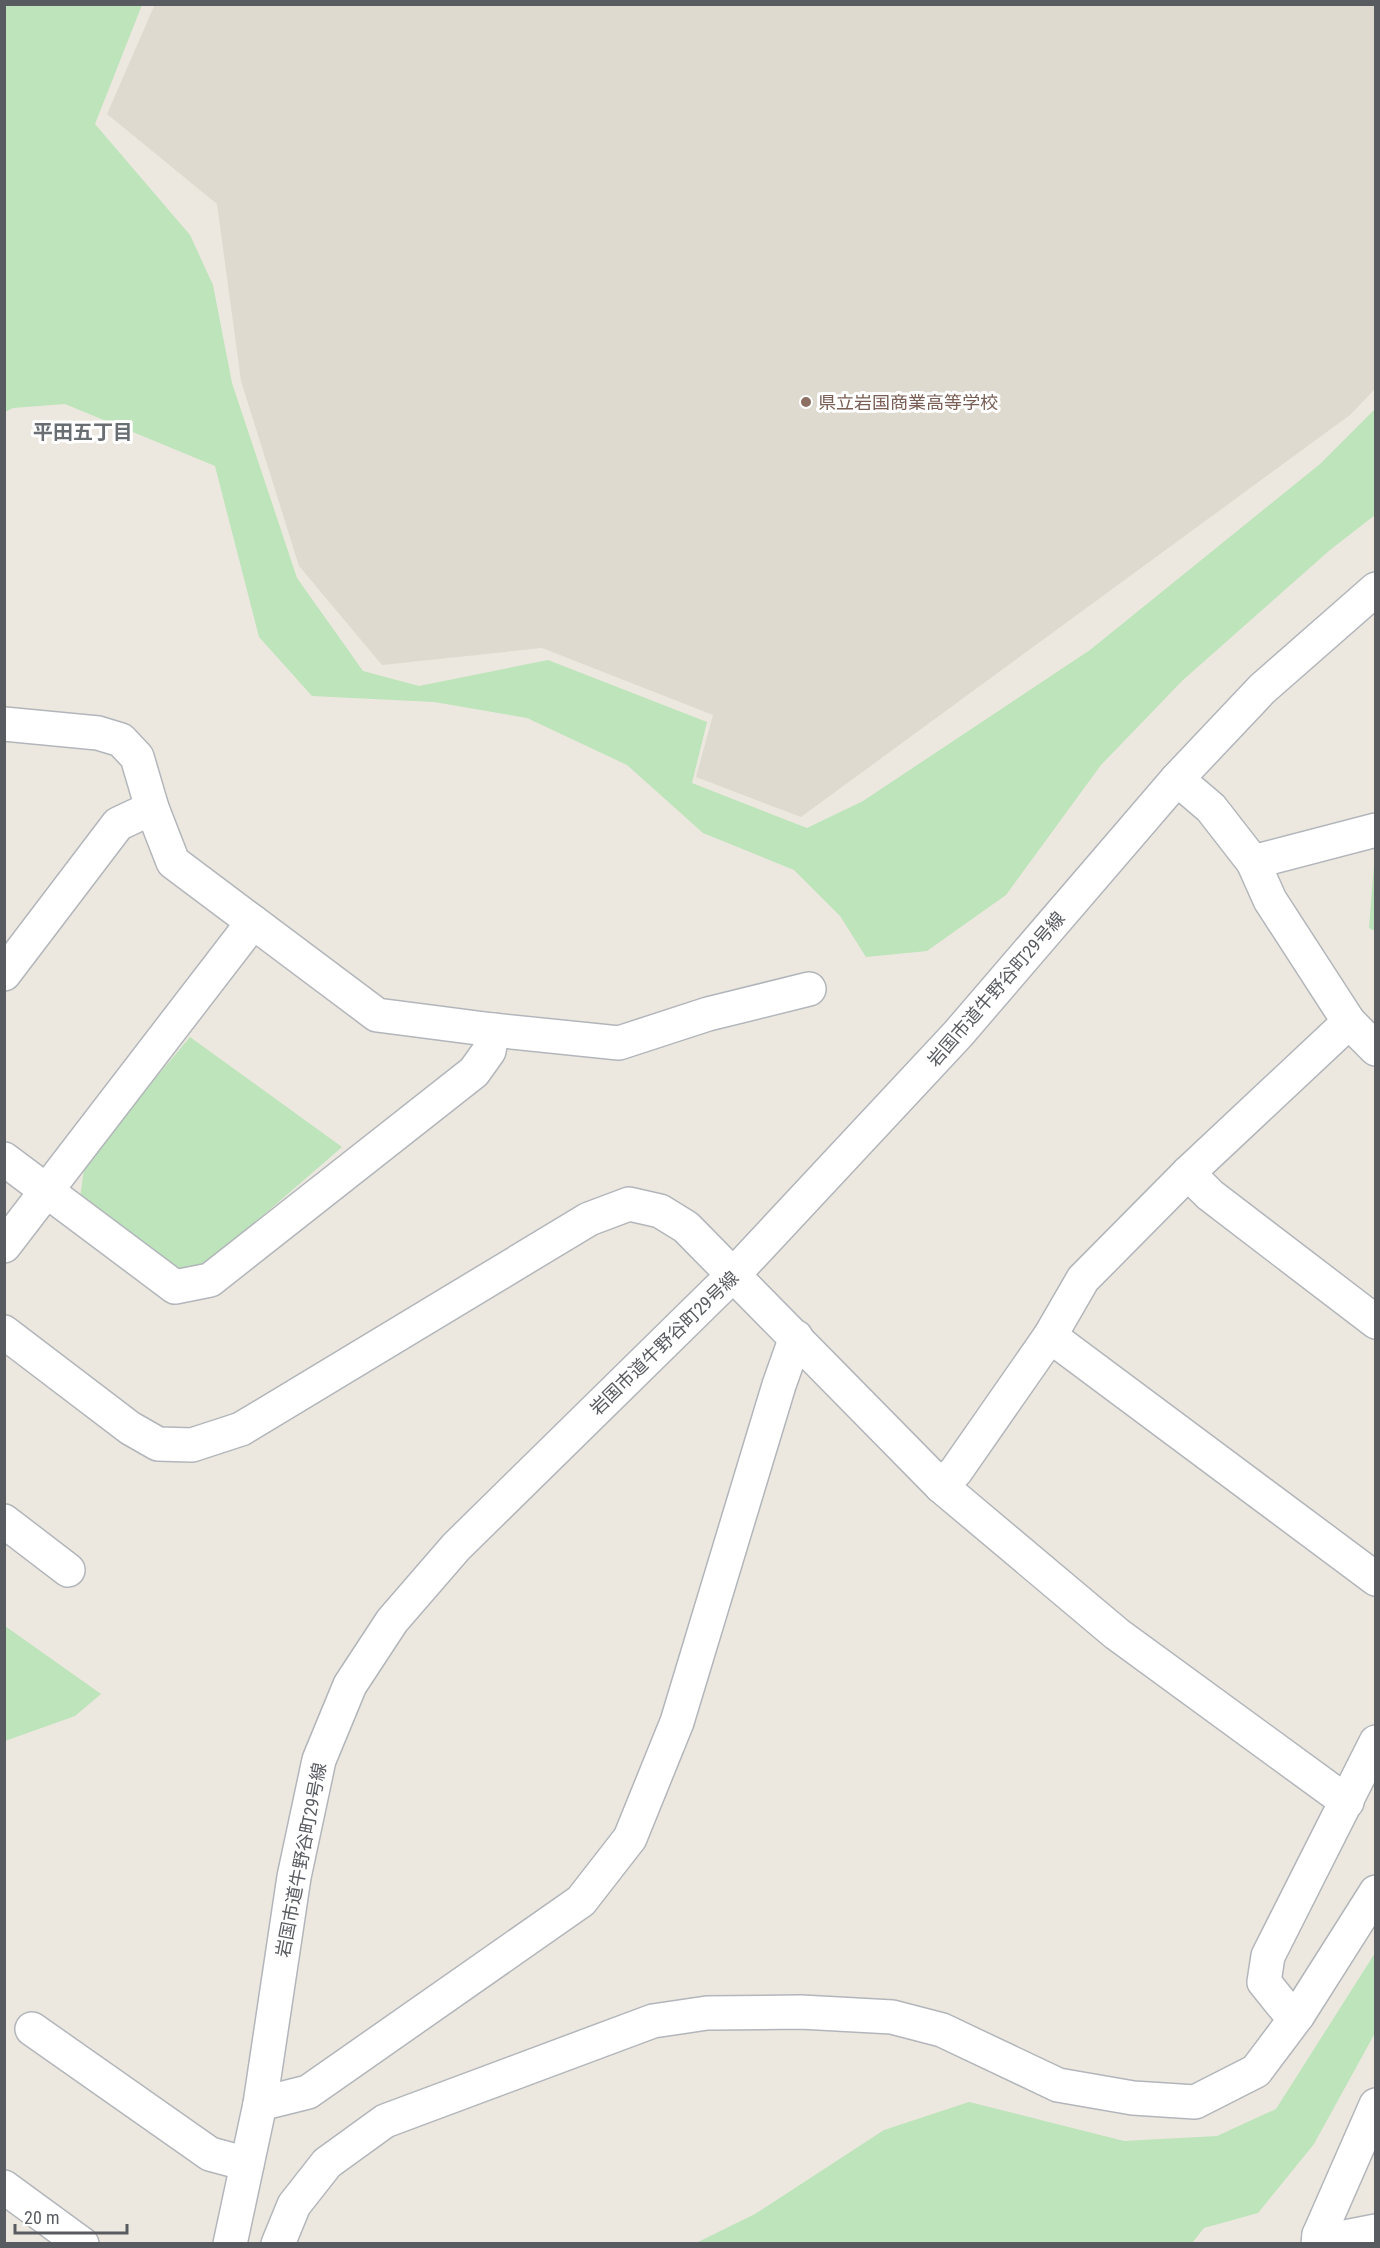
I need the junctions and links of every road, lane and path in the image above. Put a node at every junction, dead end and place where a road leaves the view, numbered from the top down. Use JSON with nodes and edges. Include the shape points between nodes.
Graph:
{"nodes":[{"id":1,"x":1376,"y":589,"type":"edge"},
{"id":2,"x":4,"y":724,"type":"edge"},
{"id":3,"x":1177,"y":779,"type":"junction"},
{"id":4,"x":152,"y":808,"type":"junction"},
{"id":5,"x":1376,"y":830,"type":"edge"},
{"id":6,"x":1253,"y":862,"type":"junction"},
{"id":7,"x":253,"y":922,"type":"junction"},
{"id":8,"x":4,"y":974,"type":"edge"},
{"id":9,"x":809,"y":989,"type":"dead end"},
{"id":10,"x":1349,"y":1022,"type":"junction"},
{"id":11,"x":493,"y":1030,"type":"junction"},
{"id":12,"x":1376,"y":1049,"type":"edge"},
{"id":13,"x":4,"y":1159,"type":"edge"},
{"id":14,"x":1188,"y":1173,"type":"junction"},
{"id":15,"x":47,"y":1191,"type":"junction"},
{"id":16,"x":4,"y":1246,"type":"edge"},
{"id":17,"x":735,"y":1274,"type":"junction"},
{"id":18,"x":1376,"y":1322,"type":"edge"},
{"id":19,"x":4,"y":1332,"type":"edge"},
{"id":20,"x":1050,"y":1336,"type":"junction"},
{"id":21,"x":796,"y":1337,"type":"junction"},
{"id":22,"x":941,"y":1486,"type":"junction"},
{"id":23,"x":4,"y":1521,"type":"edge"},
{"id":24,"x":68,"y":1570,"type":"dead end"},
{"id":25,"x":1376,"y":1579,"type":"edge"},
{"id":26,"x":1376,"y":1742,"type":"edge"},
{"id":27,"x":1347,"y":1802,"type":"junction"},
{"id":28,"x":1376,"y":1892,"type":"edge"},
{"id":29,"x":1298,"y":2016,"type":"junction"},
{"id":30,"x":32,"y":2029,"type":"dead end"},
{"id":31,"x":260,"y":2104,"type":"junction"},
{"id":32,"x":1376,"y":2105,"type":"edge"},
{"id":33,"x":247,"y":2164,"type":"junction"},
{"id":34,"x":4,"y":2187,"type":"edge"},
{"id":35,"x":1376,"y":2231,"type":"edge"},
{"id":36,"x":1318,"y":2239,"type":"edge"},
{"id":37,"x":82,"y":2244,"type":"edge"},
{"id":38,"x":230,"y":2244,"type":"edge"},
{"id":39,"x":278,"y":2244,"type":"edge"}],
"edges":[{"from":1,"to":3,"type":"street","name":"岩国市道牛野谷町29号線","via":[[1262,689]]},
{"from":2,"to":4,"type":"street","via":[[98,733],[121,740],[137,757]]},
{"from":3,"to":6,"type":"street","via":[[1211,808]]},
{"from":3,"to":17,"type":"street","name":"岩国市道牛野谷町29号線","via":[[958,1034]]},
{"from":4,"to":7,"type":"street","via":[[173,862]]},
{"from":4,"to":8,"type":"street","via":[[118,824]]},
{"from":5,"to":6,"type":"street"},
{"from":6,"to":10,"type":"street","via":[[1270,900]]},
{"from":7,"to":11,"type":"street","via":[[377,1015]]},
{"from":7,"to":15,"type":"street"},
{"from":9,"to":11,"type":"street","via":[[708,1014],[619,1043]]},
{"from":10,"to":12,"type":"street"},
{"from":10,"to":14,"type":"street"},
{"from":11,"to":15,"type":"street","via":[[489,1052],[474,1072],[210,1280],[175,1287]]},
{"from":13,"to":15,"type":"street"},
{"from":14,"to":18,"type":"street","via":[[1210,1195]]},
{"from":14,"to":20,"type":"street","via":[[1083,1279]]},
{"from":15,"to":16,"type":"street"},
{"from":17,"to":19,"type":"street","via":[[686,1227],[660,1211],[629,1204],[589,1219],[241,1430],[192,1445],[158,1444],[130,1428]]},
{"from":17,"to":21,"type":"street"},
{"from":17,"to":31,"type":"street","name":"岩国市道牛野谷町29号線","via":[[456,1547],[392,1621],[350,1685],[319,1760],[294,1877]]},
{"from":20,"to":22,"type":"street","via":[[956,1471]]},
{"from":20,"to":25,"type":"street"},
{"from":21,"to":22,"type":"street"},
{"from":21,"to":31,"type":"street","via":[[677,1722],[630,1838],[580,1901],[308,2092]]},
{"from":22,"to":27,"type":"street","via":[[1117,1634]]},
{"from":23,"to":24,"type":"street"},
{"from":26,"to":27,"type":"street"},
{"from":27,"to":29,"type":"street","via":[[1268,1956],[1264,1982]]},
{"from":28,"to":29,"type":"street"},
{"from":29,"to":39,"type":"street","via":[[1256,2071],[1196,2102],[1132,2098],[1058,2085],[942,2030],[892,2017],[801,2012],[707,2013],[653,2021],[385,2121],[327,2163],[294,2205]]},
{"from":30,"to":33,"type":"street","via":[[210,2154]]},
{"from":31,"to":33,"type":"street","name":"岩国市道牛野谷町29号線"},
{"from":32,"to":36,"type":"street"},
{"from":33,"to":38,"type":"street","name":"岩国市道牛野谷町29号線"},
{"from":34,"to":37,"type":"street"},
{"from":35,"to":36,"type":"street"}]}
